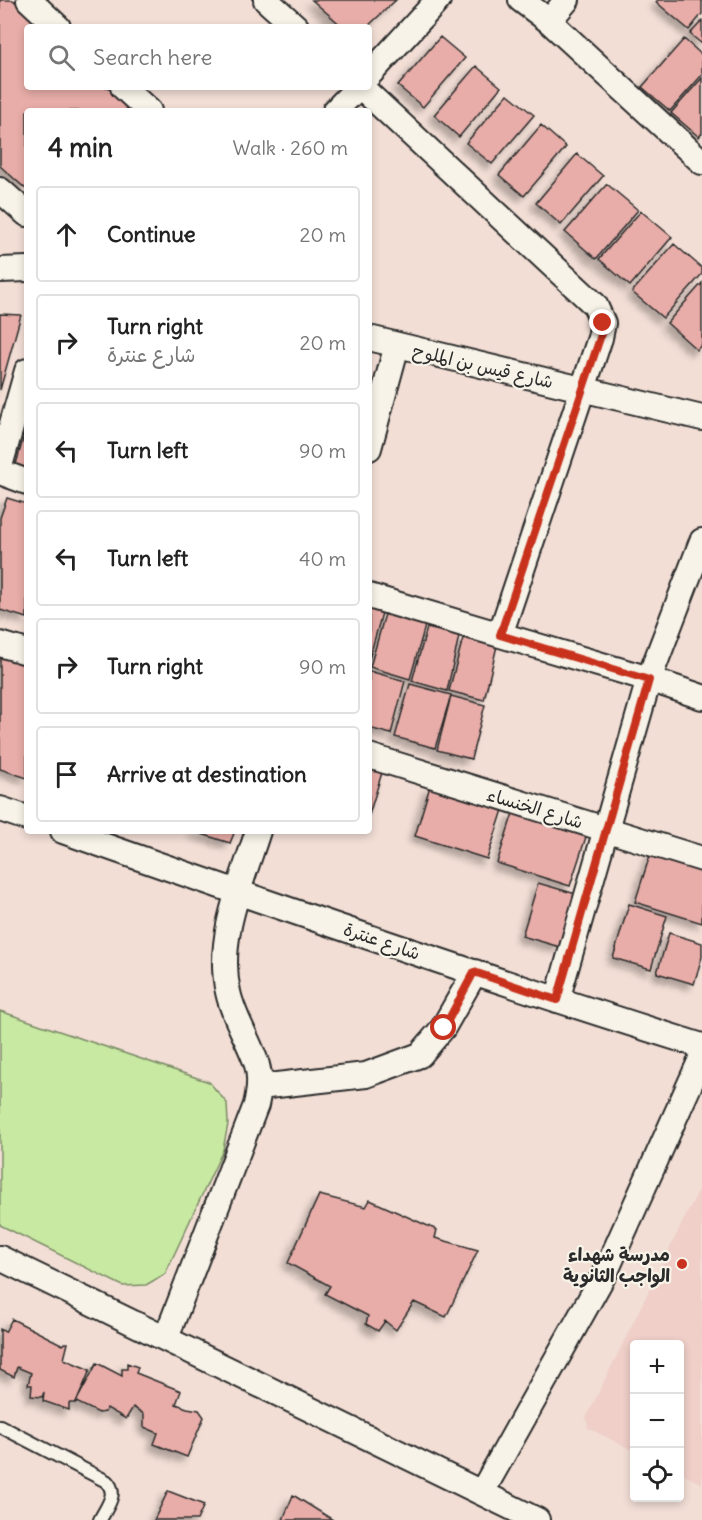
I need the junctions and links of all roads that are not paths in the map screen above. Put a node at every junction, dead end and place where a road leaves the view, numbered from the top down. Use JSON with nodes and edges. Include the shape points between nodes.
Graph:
{"nodes":[{"id":1,"x":29,"y":0,"type":"edge"},
{"id":2,"x":266,"y":0,"type":"edge"},
{"id":3,"x":438,"y":0,"type":"edge"},
{"id":4,"x":521,"y":0,"type":"edge"},
{"id":5,"x":567,"y":0,"type":"edge"},
{"id":6,"x":549,"y":21,"type":"junction"},
{"id":7,"x":55,"y":24,"type":"edge"},
{"id":8,"x":293,"y":24,"type":"edge"},
{"id":9,"x":372,"y":72,"type":"edge"},
{"id":10,"x":126,"y":90,"type":"edge"},
{"id":11,"x":357,"y":90,"type":"edge"},
{"id":12,"x":363,"y":90,"type":"edge"},
{"id":13,"x":146,"y":108,"type":"edge"},
{"id":14,"x":338,"y":108,"type":"edge"},
{"id":15,"x":702,"y":162,"type":"edge"},
{"id":16,"x":0,"y":190,"type":"edge"},
{"id":17,"x":24,"y":211,"type":"edge"},
{"id":18,"x":24,"y":269,"type":"edge"},
{"id":19,"x":0,"y":270,"type":"edge"},
{"id":20,"x":372,"y":339,"type":"edge"},
{"id":21,"x":397,"y":345,"type":"junction"},
{"id":22,"x":24,"y":382,"type":"edge"},
{"id":23,"x":583,"y":390,"type":"junction"},
{"id":24,"x":702,"y":418,"type":"edge"},
{"id":25,"x":372,"y":437,"type":"edge"},
{"id":26,"x":0,"y":466,"type":"edge"},
{"id":27,"x":0,"y":472,"type":"edge"},
{"id":28,"x":24,"y":481,"type":"edge"},
{"id":29,"x":702,"y":541,"type":"edge"},
{"id":30,"x":372,"y":597,"type":"edge"},
{"id":31,"x":500,"y":635,"type":"junction"},
{"id":32,"x":0,"y":644,"type":"edge"},
{"id":33,"x":24,"y":651,"type":"edge"},
{"id":34,"x":649,"y":680,"type":"junction"},
{"id":35,"x":702,"y":697,"type":"edge"},
{"id":36,"x":372,"y":757,"type":"edge"},
{"id":37,"x":0,"y":808,"type":"edge"},
{"id":38,"x":24,"y":817,"type":"edge"},
{"id":39,"x":606,"y":830,"type":"junction"},
{"id":40,"x":71,"y":834,"type":"edge"},
{"id":41,"x":257,"y":834,"type":"edge"},
{"id":42,"x":702,"y":859,"type":"edge"},
{"id":43,"x":238,"y":893,"type":"junction"},
{"id":44,"x":474,"y":972,"type":"junction"},
{"id":45,"x":557,"y":1000,"type":"junction"},
{"id":46,"x":702,"y":1046,"type":"edge"},
{"id":47,"x":702,"y":1057,"type":"edge"},
{"id":48,"x":259,"y":1087,"type":"junction"},
{"id":49,"x":0,"y":1258,"type":"edge"},
{"id":50,"x":166,"y":1338,"type":"junction"},
{"id":51,"x":0,"y":1426,"type":"edge"},
{"id":52,"x":482,"y":1492,"type":"junction"},
{"id":53,"x":100,"y":1520,"type":"edge"},
{"id":54,"x":537,"y":1520,"type":"edge"}],
"edges":[{"from":1,"to":7,"type":"street"},
{"from":2,"to":8,"type":"street"},
{"from":3,"to":9,"type":"street"},
{"from":4,"to":6,"type":"street"},
{"from":5,"to":6,"type":"street"},
{"from":6,"to":15,"type":"street"},
{"from":10,"to":13,"type":"street"},
{"from":11,"to":14,"type":"street"},
{"from":12,"to":23,"type":"street","via":[[595,305],[603,323]]},
{"from":16,"to":17,"type":"street"},
{"from":18,"to":19,"type":"street"},
{"from":20,"to":21,"type":"street","name":"شارع قيس بن الملوح"},
{"from":21,"to":23,"type":"street","name":"شارع قيس بن الملوح"},
{"from":21,"to":25,"type":"street"},
{"from":22,"to":26,"type":"street"},
{"from":23,"to":24,"type":"street","name":"شارع قيس بن الملوح"},
{"from":23,"to":31,"type":"street"},
{"from":27,"to":28,"type":"street"},
{"from":29,"to":34,"type":"street"},
{"from":30,"to":31,"type":"street"},
{"from":31,"to":34,"type":"street"},
{"from":32,"to":33,"type":"street"},
{"from":34,"to":35,"type":"street"},
{"from":34,"to":39,"type":"street"},
{"from":36,"to":39,"type":"street","name":"شارع الخنساء"},
{"from":37,"to":38,"type":"street"},
{"from":39,"to":42,"type":"street","name":"شارع الخنساء"},
{"from":39,"to":45,"type":"street"},
{"from":40,"to":43,"type":"street","name":"شارع عنترة"},
{"from":41,"to":43,"type":"street"},
{"from":43,"to":44,"type":"street","name":"شارع عنترة"},
{"from":43,"to":48,"type":"street","via":[[225,945],[228,992],[257,1066]]},
{"from":44,"to":45,"type":"street","name":"شارع عنترة"},
{"from":44,"to":48,"type":"street","via":[[444,1028],[420,1055],[366,1075]]},
{"from":45,"to":46,"type":"street","name":"شارع عنترة"},
{"from":47,"to":52,"type":"street","via":[[606,1271]]},
{"from":48,"to":50,"type":"street","via":[[256,1106]]},
{"from":49,"to":50,"type":"street"},
{"from":50,"to":52,"type":"street"},
{"from":51,"to":53,"type":"lane","via":[[106,1480],[113,1495]]},
{"from":52,"to":54,"type":"street"}]}
